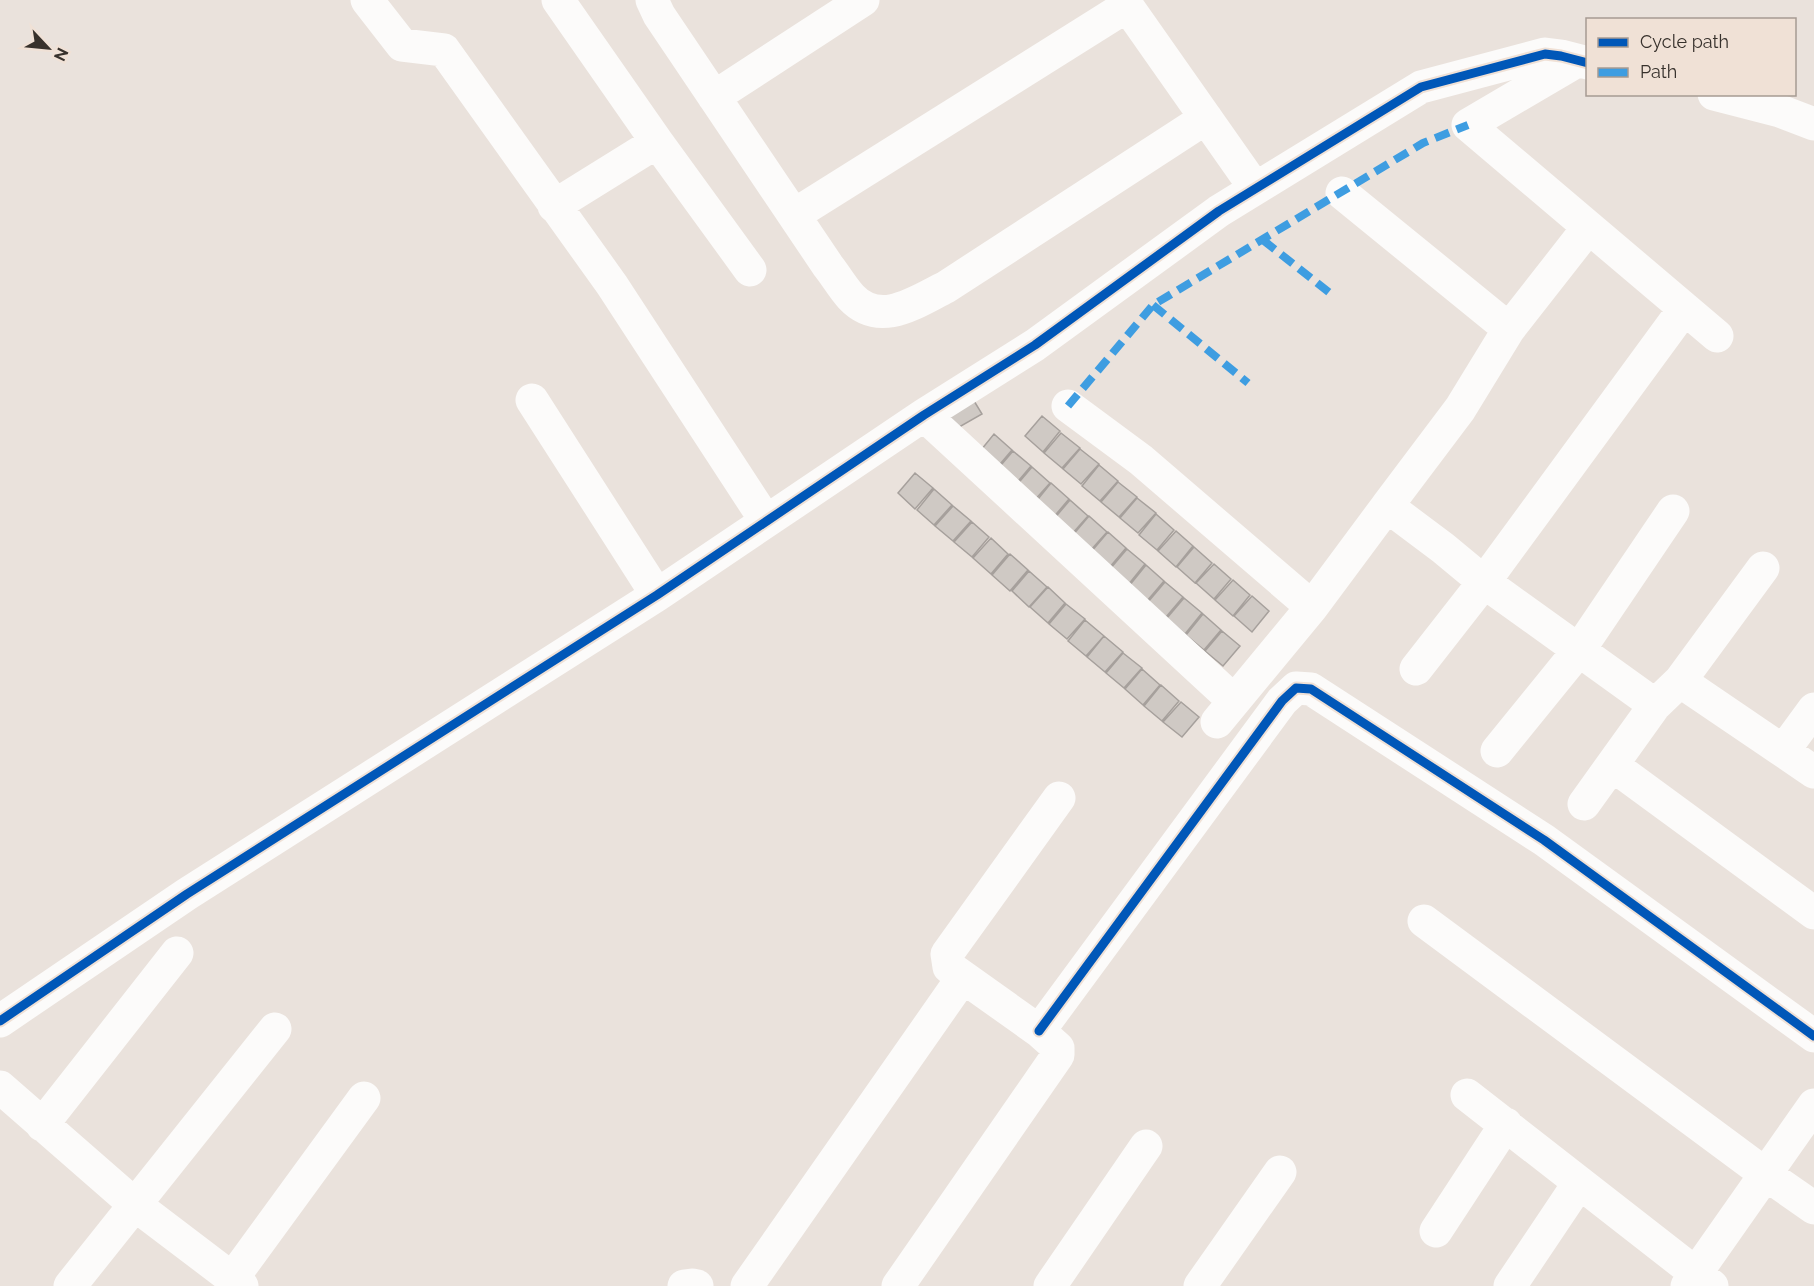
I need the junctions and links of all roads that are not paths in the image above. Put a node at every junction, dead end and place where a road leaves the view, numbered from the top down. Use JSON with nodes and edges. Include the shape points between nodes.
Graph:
{"nodes":[{"id":1,"x":367,"y":0,"type":"edge"},
{"id":2,"x":558,"y":0,"type":"edge"},
{"id":3,"x":652,"y":0,"type":"edge"},
{"id":4,"x":863,"y":0,"type":"edge"},
{"id":5,"x":1125,"y":3,"type":"edge"},
{"id":6,"x":1582,"y":62,"type":"edge"},
{"id":7,"x":1722,"y":96,"type":"edge"},
{"id":8,"x":714,"y":97,"type":"junction"},
{"id":9,"x":1206,"y":118,"type":"junction"},
{"id":10,"x":1814,"y":124,"type":"edge"},
{"id":11,"x":657,"y":142,"type":"junction"},
{"id":12,"x":1256,"y":189,"type":"junction"},
{"id":13,"x":1342,"y":193,"type":"dead end"},
{"id":14,"x":554,"y":206,"type":"junction"},
{"id":15,"x":794,"y":215,"type":"junction"},
{"id":16,"x":1588,"y":228,"type":"junction"},
{"id":17,"x":750,"y":270,"type":"dead end"},
{"id":18,"x":1684,"y":309,"type":"junction"},
{"id":19,"x":1509,"y":329,"type":"junction"},
{"id":20,"x":1717,"y":336,"type":"dead end"},
{"id":21,"x":532,"y":400,"type":"dead end"},
{"id":22,"x":1068,"y":406,"type":"dead end"},
{"id":23,"x":924,"y":415,"type":"junction"},
{"id":24,"x":1387,"y":506,"type":"junction"},
{"id":25,"x":1673,"y":510,"type":"dead end"},
{"id":26,"x":766,"y":521,"type":"junction"},
{"id":27,"x":1764,"y":568,"type":"dead end"},
{"id":28,"x":1484,"y":582,"type":"junction"},
{"id":29,"x":657,"y":595,"type":"junction"},
{"id":30,"x":1312,"y":607,"type":"junction"},
{"id":31,"x":1579,"y":650,"type":"junction"},
{"id":32,"x":1416,"y":669,"type":"dead end"},
{"id":33,"x":1680,"y":681,"type":"junction"},
{"id":34,"x":1655,"y":705,"type":"junction"},
{"id":35,"x":1814,"y":709,"type":"edge"},
{"id":36,"x":1784,"y":750,"type":"junction"},
{"id":37,"x":1497,"y":751,"type":"dead end"},
{"id":38,"x":1612,"y":765,"type":"junction"},
{"id":39,"x":1814,"y":772,"type":"edge"},
{"id":40,"x":1059,"y":798,"type":"dead end"},
{"id":41,"x":1584,"y":804,"type":"dead end"},
{"id":42,"x":1814,"y":913,"type":"edge"},
{"id":43,"x":1424,"y":921,"type":"dead end"},
{"id":44,"x":177,"y":953,"type":"dead end"},
{"id":45,"x":963,"y":977,"type":"junction"},
{"id":46,"x":0,"y":1021,"type":"edge"},
{"id":47,"x":274,"y":1029,"type":"dead end"},
{"id":48,"x":1039,"y":1031,"type":"junction"},
{"id":49,"x":1814,"y":1036,"type":"edge"},
{"id":50,"x":0,"y":1087,"type":"edge"},
{"id":51,"x":1467,"y":1095,"type":"dead end"},
{"id":52,"x":364,"y":1098,"type":"dead end"},
{"id":53,"x":1814,"y":1105,"type":"edge"},
{"id":54,"x":1506,"y":1124,"type":"junction"},
{"id":55,"x":42,"y":1125,"type":"junction"},
{"id":56,"x":1146,"y":1146,"type":"dead end"},
{"id":57,"x":1280,"y":1172,"type":"dead end"},
{"id":58,"x":1764,"y":1173,"type":"junction"},
{"id":59,"x":1579,"y":1183,"type":"junction"},
{"id":60,"x":134,"y":1204,"type":"junction"},
{"id":61,"x":1814,"y":1208,"type":"edge"},
{"id":62,"x":1436,"y":1231,"type":"dead end"},
{"id":63,"x":237,"y":1282,"type":"edge"},
{"id":64,"x":1698,"y":1282,"type":"edge"},
{"id":65,"x":70,"y":1286,"type":"edge"},
{"id":66,"x":684,"y":1286,"type":"edge"},
{"id":67,"x":697,"y":1286,"type":"edge"},
{"id":68,"x":747,"y":1286,"type":"edge"},
{"id":69,"x":898,"y":1286,"type":"edge"},
{"id":70,"x":1050,"y":1286,"type":"edge"},
{"id":71,"x":1200,"y":1286,"type":"edge"},
{"id":72,"x":1510,"y":1286,"type":"edge"}],
"edges":[{"from":1,"to":14,"type":"street","via":[[402,45],[444,50]]},
{"from":2,"to":11,"type":"street"},
{"from":3,"to":8,"type":"street"},
{"from":4,"to":8,"type":"street"},
{"from":5,"to":9,"type":"street"},
{"from":5,"to":15,"type":"street"},
{"from":6,"to":12,"type":"street","via":[[1545,54],[1421,87]]},
{"from":6,"to":16,"type":"street","via":[[1468,125]]},
{"from":7,"to":10,"type":"street"},
{"from":8,"to":15,"type":"street"},
{"from":9,"to":12,"type":"street"},
{"from":9,"to":15,"type":"street","via":[[946,286],[900,310],[869,309],[852,298]]},
{"from":11,"to":14,"type":"street"},
{"from":11,"to":17,"type":"street"},
{"from":12,"to":23,"type":"street","via":[[1219,211],[1035,345]]},
{"from":13,"to":19,"type":"street"},
{"from":14,"to":26,"type":"street","via":[[612,285]]},
{"from":16,"to":18,"type":"street"},
{"from":16,"to":19,"type":"street"},
{"from":18,"to":20,"type":"street"},
{"from":18,"to":28,"type":"street"},
{"from":19,"to":24,"type":"street","via":[[1460,409]]},
{"from":21,"to":29,"type":"street"},
{"from":22,"to":30,"type":"street","via":[[1141,460]]},
{"from":23,"to":26,"type":"street"},
{"from":23,"to":30,"type":"street","via":[[1225,711]]},
{"from":24,"to":28,"type":"street"},
{"from":24,"to":30,"type":"street"},
{"from":25,"to":31,"type":"street"},
{"from":26,"to":29,"type":"street"},
{"from":27,"to":33,"type":"street"},
{"from":28,"to":31,"type":"street"},
{"from":28,"to":32,"type":"street"},
{"from":29,"to":46,"type":"street","via":[[187,894]]},
{"from":31,"to":34,"type":"street"},
{"from":31,"to":37,"type":"street"},
{"from":33,"to":34,"type":"street"},
{"from":33,"to":36,"type":"street"},
{"from":34,"to":38,"type":"street"},
{"from":35,"to":36,"type":"street"},
{"from":36,"to":39,"type":"street"},
{"from":38,"to":41,"type":"street"},
{"from":38,"to":42,"type":"street"},
{"from":40,"to":45,"type":"street","via":[[948,954],[949,967]]},
{"from":43,"to":58,"type":"street"},
{"from":44,"to":55,"type":"street"},
{"from":45,"to":48,"type":"street"},
{"from":45,"to":68,"type":"street"},
{"from":47,"to":60,"type":"street"},
{"from":48,"to":49,"type":"street","via":[[1282,701],[1296,688],[1311,689],[1544,840]]},
{"from":48,"to":69,"type":"street","via":[[1058,1048],[1058,1055]]},
{"from":50,"to":55,"type":"street"},
{"from":51,"to":54,"type":"street"},
{"from":52,"to":63,"type":"street"},
{"from":53,"to":58,"type":"street"},
{"from":54,"to":59,"type":"street"},
{"from":54,"to":62,"type":"street"},
{"from":55,"to":60,"type":"street"},
{"from":56,"to":70,"type":"street"},
{"from":57,"to":71,"type":"street"},
{"from":58,"to":61,"type":"street"},
{"from":58,"to":64,"type":"street"},
{"from":59,"to":64,"type":"street"},
{"from":59,"to":72,"type":"street"},
{"from":60,"to":63,"type":"street"},
{"from":60,"to":65,"type":"street"},
{"from":66,"to":67,"type":"street"}]}
